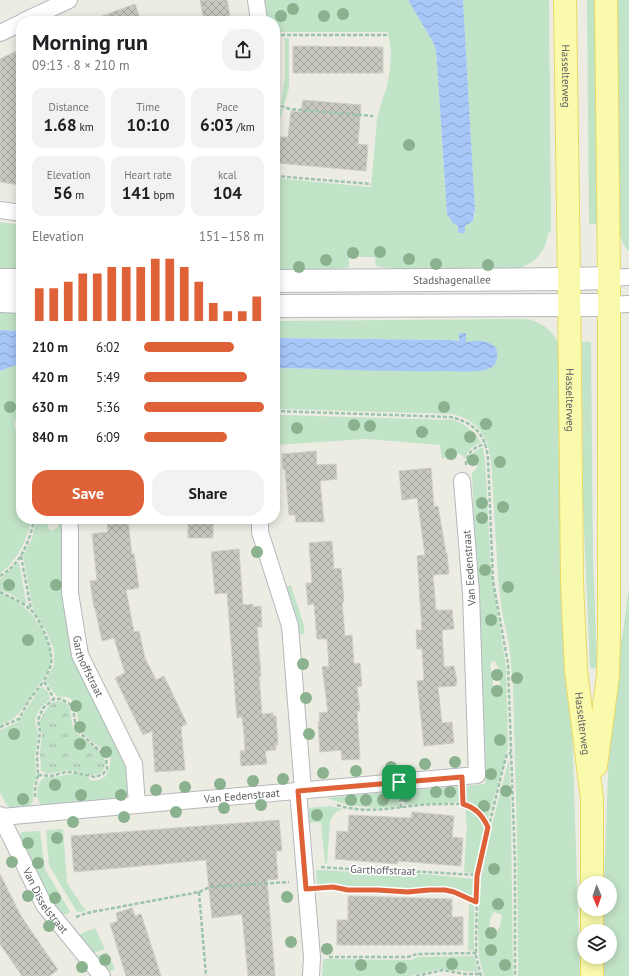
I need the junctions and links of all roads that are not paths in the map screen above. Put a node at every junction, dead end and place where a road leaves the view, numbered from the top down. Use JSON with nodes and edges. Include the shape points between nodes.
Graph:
{"nodes":[{"id":1,"x":69,"y":0,"type":"edge"},
{"id":2,"x":256,"y":0,"type":"edge"},
{"id":3,"x":565,"y":0,"type":"edge"},
{"id":4,"x":606,"y":0,"type":"edge"},
{"id":5,"x":35,"y":16,"type":"edge"},
{"id":6,"x":258,"y":16,"type":"edge"},
{"id":7,"x":16,"y":25,"type":"edge"},
{"id":8,"x":0,"y":33,"type":"edge"},
{"id":9,"x":0,"y":210,"type":"edge"},
{"id":10,"x":16,"y":212,"type":"edge"},
{"id":11,"x":619,"y":277,"type":"edge"},
{"id":12,"x":570,"y":279,"type":"junction"},
{"id":13,"x":0,"y":280,"type":"edge"},
{"id":14,"x":16,"y":280,"type":"edge"},
{"id":15,"x":280,"y":281,"type":"edge"},
{"id":16,"x":0,"y":301,"type":"edge"},
{"id":17,"x":16,"y":302,"type":"edge"},
{"id":18,"x":569,"y":304,"type":"junction"},
{"id":19,"x":629,"y":304,"type":"edge"},
{"id":20,"x":608,"y":305,"type":"junction"},
{"id":21,"x":280,"y":306,"type":"edge"},
{"id":22,"x":462,"y":481,"type":"road end"},
{"id":23,"x":70,"y":524,"type":"edge"},
{"id":24,"x":260,"y":524,"type":"edge"},
{"id":25,"x":304,"y":790,"type":"junction"},
{"id":26,"x":592,"y":799,"type":"junction"},
{"id":27,"x":137,"y":805,"type":"junction"},
{"id":28,"x":1,"y":816,"type":"edge"},
{"id":29,"x":592,"y":876,"type":"edge"},
{"id":30,"x":592,"y":964,"type":"edge"},
{"id":31,"x":102,"y":976,"type":"edge"},
{"id":32,"x":311,"y":976,"type":"edge"},
{"id":33,"x":592,"y":976,"type":"edge"}],
"edges":[{"from":1,"to":5,"type":"street"},
{"from":2,"to":6,"type":"street"},
{"from":3,"to":12,"type":"main road","name":"Hasselterweg"},
{"from":4,"to":11,"type":"main road","name":"Hasselterweg"},
{"from":7,"to":8,"type":"street"},
{"from":9,"to":10,"type":"street"},
{"from":11,"to":12,"type":"main road","name":"Stadshagenallee"},
{"from":11,"to":20,"type":"main road","name":"Hasselterweg"},
{"from":12,"to":15,"type":"main road","name":"Stadshagenallee"},
{"from":12,"to":18,"type":"main road","name":"Hasselterweg"},
{"from":13,"to":14,"type":"main road"},
{"from":16,"to":17,"type":"main road"},
{"from":18,"to":20,"type":"main road"},
{"from":18,"to":21,"type":"main road"},
{"from":18,"to":26,"type":"main road","name":"Hasselterweg","via":[[574,634],[576,671]]},
{"from":19,"to":20,"type":"street"},
{"from":20,"to":26,"type":"main road","name":"Hasselterweg","via":[[608,676]]},
{"from":22,"to":25,"type":"street","name":"Van Eedenstraat","via":[[471,593],[477,775]]},
{"from":23,"to":27,"type":"street","name":"Garthoffstraat","via":[[70,594],[80,656],[134,764]]},
{"from":24,"to":25,"type":"street","via":[[260,532],[290,626]]},
{"from":25,"to":27,"type":"street","name":"Van Eedenstraat"},
{"from":25,"to":32,"type":"street"},
{"from":26,"to":29,"type":"main road","name":"Hasselterweg"},
{"from":27,"to":28,"type":"street","name":"Van Eedenstraat"},
{"from":28,"to":31,"type":"street","name":"Van Disselstraat","via":[[44,905]]},
{"from":30,"to":33,"type":"main road"}]}
